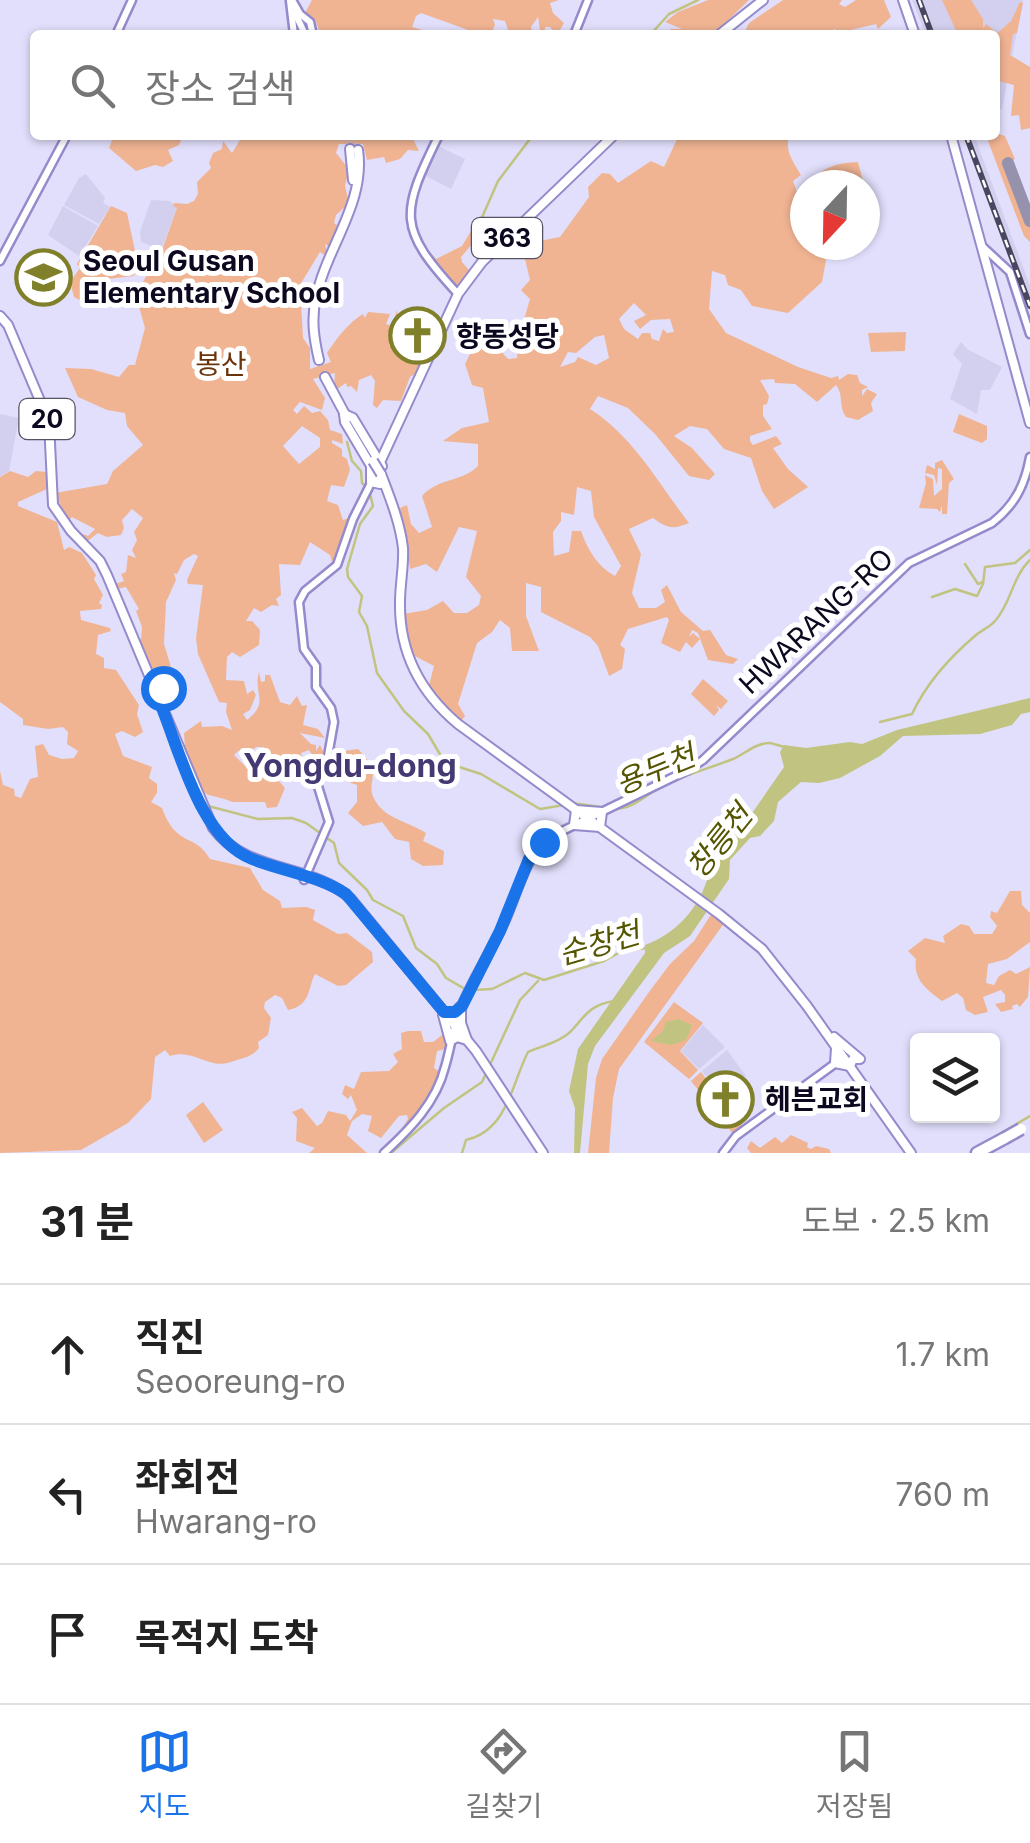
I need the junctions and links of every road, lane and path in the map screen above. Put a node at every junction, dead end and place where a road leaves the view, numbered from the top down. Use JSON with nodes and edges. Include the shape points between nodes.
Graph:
{"nodes":[{"id":1,"x":132,"y":0,"type":"edge"},
{"id":2,"x":588,"y":0,"type":"edge"},
{"id":3,"x":905,"y":0,"type":"edge"},
{"id":4,"x":758,"y":1,"type":"edge"},
{"id":5,"x":291,"y":2,"type":"edge"},
{"id":6,"x":118,"y":30,"type":"edge"},
{"id":7,"x":301,"y":30,"type":"edge"},
{"id":8,"x":305,"y":30,"type":"edge"},
{"id":9,"x":576,"y":30,"type":"edge"},
{"id":10,"x":725,"y":30,"type":"edge"},
{"id":11,"x":915,"y":30,"type":"edge"},
{"id":12,"x":64,"y":140,"type":"edge"},
{"id":13,"x":437,"y":140,"type":"edge"},
{"id":14,"x":609,"y":140,"type":"edge"},
{"id":15,"x":953,"y":140,"type":"edge"},
{"id":16,"x":954,"y":140,"type":"edge"},
{"id":17,"x":354,"y":149,"type":"tunnel mouth"},
{"id":18,"x":988,"y":253,"type":"junction"},
{"id":19,"x":0,"y":261,"type":"edge"},
{"id":20,"x":458,"y":294,"type":"junction"},
{"id":21,"x":0,"y":316,"type":"edge"},
{"id":22,"x":1030,"y":334,"type":"edge"},
{"id":23,"x":319,"y":360,"type":"dead end"},
{"id":24,"x":326,"y":378,"type":"dead end"},
{"id":25,"x":1030,"y":411,"type":"edge"},
{"id":26,"x":1030,"y":423,"type":"edge"},
{"id":27,"x":385,"y":454,"type":"junction"},
{"id":28,"x":1030,"y":457,"type":"edge"},
{"id":29,"x":375,"y":473,"type":"junction"},
{"id":30,"x":129,"y":632,"type":"junction"},
{"id":31,"x":574,"y":808,"type":"junction"},
{"id":32,"x":603,"y":811,"type":"junction"},
{"id":33,"x":588,"y":818,"type":"junction"},
{"id":34,"x":574,"y":825,"type":"junction"},
{"id":35,"x":600,"y":827,"type":"junction"},
{"id":36,"x":305,"y":878,"type":"junction"},
{"id":37,"x":462,"y":1006,"type":"junction"},
{"id":38,"x":443,"y":1011,"type":"junction"},
{"id":39,"x":455,"y":1024,"type":"junction"},
{"id":40,"x":826,"y":1032,"type":"junction"},
{"id":41,"x":467,"y":1040,"type":"junction"},
{"id":42,"x":450,"y":1041,"type":"junction"},
{"id":43,"x":836,"y":1046,"type":"junction"},
{"id":44,"x":844,"y":1057,"type":"junction"},
{"id":45,"x":835,"y":1063,"type":"junction"},
{"id":46,"x":850,"y":1066,"type":"junction"},
{"id":47,"x":1026,"y":1128,"type":"edge"},
{"id":48,"x":996,"y":1146,"type":"edge"},
{"id":49,"x":384,"y":1153,"type":"edge"},
{"id":50,"x":545,"y":1153,"type":"edge"},
{"id":51,"x":723,"y":1153,"type":"edge"},
{"id":52,"x":910,"y":1153,"type":"edge"},
{"id":53,"x":975,"y":1153,"type":"edge"}],
"edges":[{"from":1,"to":6,"type":"main road"},
{"from":2,"to":9,"type":"main road"},
{"from":3,"to":11,"type":"main road"},
{"from":4,"to":10,"type":"main road"},
{"from":5,"to":7,"type":"main road"},
{"from":5,"to":8,"type":"main road","via":[[310,22]]},
{"from":12,"to":19,"type":"main road"},
{"from":13,"to":20,"type":"main road","via":[[413,190],[410,226],[420,249]]},
{"from":14,"to":20,"type":"main road","number":"363","via":[[482,262]]},
{"from":15,"to":18,"type":"main road","via":[[976,237]]},
{"from":16,"to":18,"type":"main road"},
{"from":17,"to":23,"type":"main road","via":[[350,208],[315,302]]},
{"from":18,"to":22,"type":"main road","via":[[1010,272]]},
{"from":18,"to":25,"type":"main road"},
{"from":18,"to":26,"type":"main road"},
{"from":20,"to":27,"type":"main road","number":"363"},
{"from":21,"to":30,"type":"main road","number":"20","via":[[49,422],[52,505],[98,560]]},
{"from":24,"to":29,"type":"main road"},
{"from":27,"to":29,"type":"main road"},
{"from":27,"to":29,"type":"main road"},
{"from":28,"to":32,"type":"main road","name":"HWARANG-RO","via":[[1021,490],[1004,514],[910,563],[703,760]]},
{"from":29,"to":31,"type":"main road","via":[[393,505],[403,553],[403,638],[426,694]]},
{"from":29,"to":36,"type":"main road","via":[[337,565],[301,596],[302,642],[334,722],[317,775],[329,818]]},
{"from":30,"to":36,"type":"main road","via":[[214,834],[240,856]]},
{"from":30,"to":36,"type":"main road","via":[[150,678],[163,688],[160,703],[220,836],[247,856]]},
{"from":31,"to":32,"type":"main road"},
{"from":31,"to":33,"type":"main road"},
{"from":31,"to":34,"type":"main road"},
{"from":32,"to":33,"type":"main road"},
{"from":32,"to":35,"type":"main road"},
{"from":33,"to":34,"type":"main road"},
{"from":33,"to":35,"type":"main road"},
{"from":34,"to":35,"type":"main road"},
{"from":34,"to":37,"type":"main road","via":[[529,859]]},
{"from":35,"to":40,"type":"main road","via":[[762,949]]},
{"from":36,"to":38,"type":"main road","via":[[346,894]]},
{"from":37,"to":38,"type":"main road"},
{"from":37,"to":39,"type":"main road"},
{"from":37,"to":41,"type":"main road"},
{"from":38,"to":39,"type":"main road"},
{"from":38,"to":42,"type":"main road"},
{"from":39,"to":41,"type":"main road"},
{"from":39,"to":42,"type":"main road"},
{"from":40,"to":43,"type":"main road"},
{"from":40,"to":46,"type":"main road","via":[[860,1059]]},
{"from":41,"to":42,"type":"main road"},
{"from":41,"to":50,"type":"main road"},
{"from":42,"to":49,"type":"main road","via":[[433,1097]]},
{"from":43,"to":44,"type":"main road"},
{"from":43,"to":45,"type":"main road"},
{"from":44,"to":45,"type":"main road"},
{"from":44,"to":46,"type":"main road"},
{"from":45,"to":46,"type":"main road"},
{"from":45,"to":51,"type":"main road","via":[[736,1136]]},
{"from":46,"to":52,"type":"main road"},
{"from":47,"to":48,"type":"highway","bridge":true},
{"from":48,"to":53,"type":"highway"}]}
